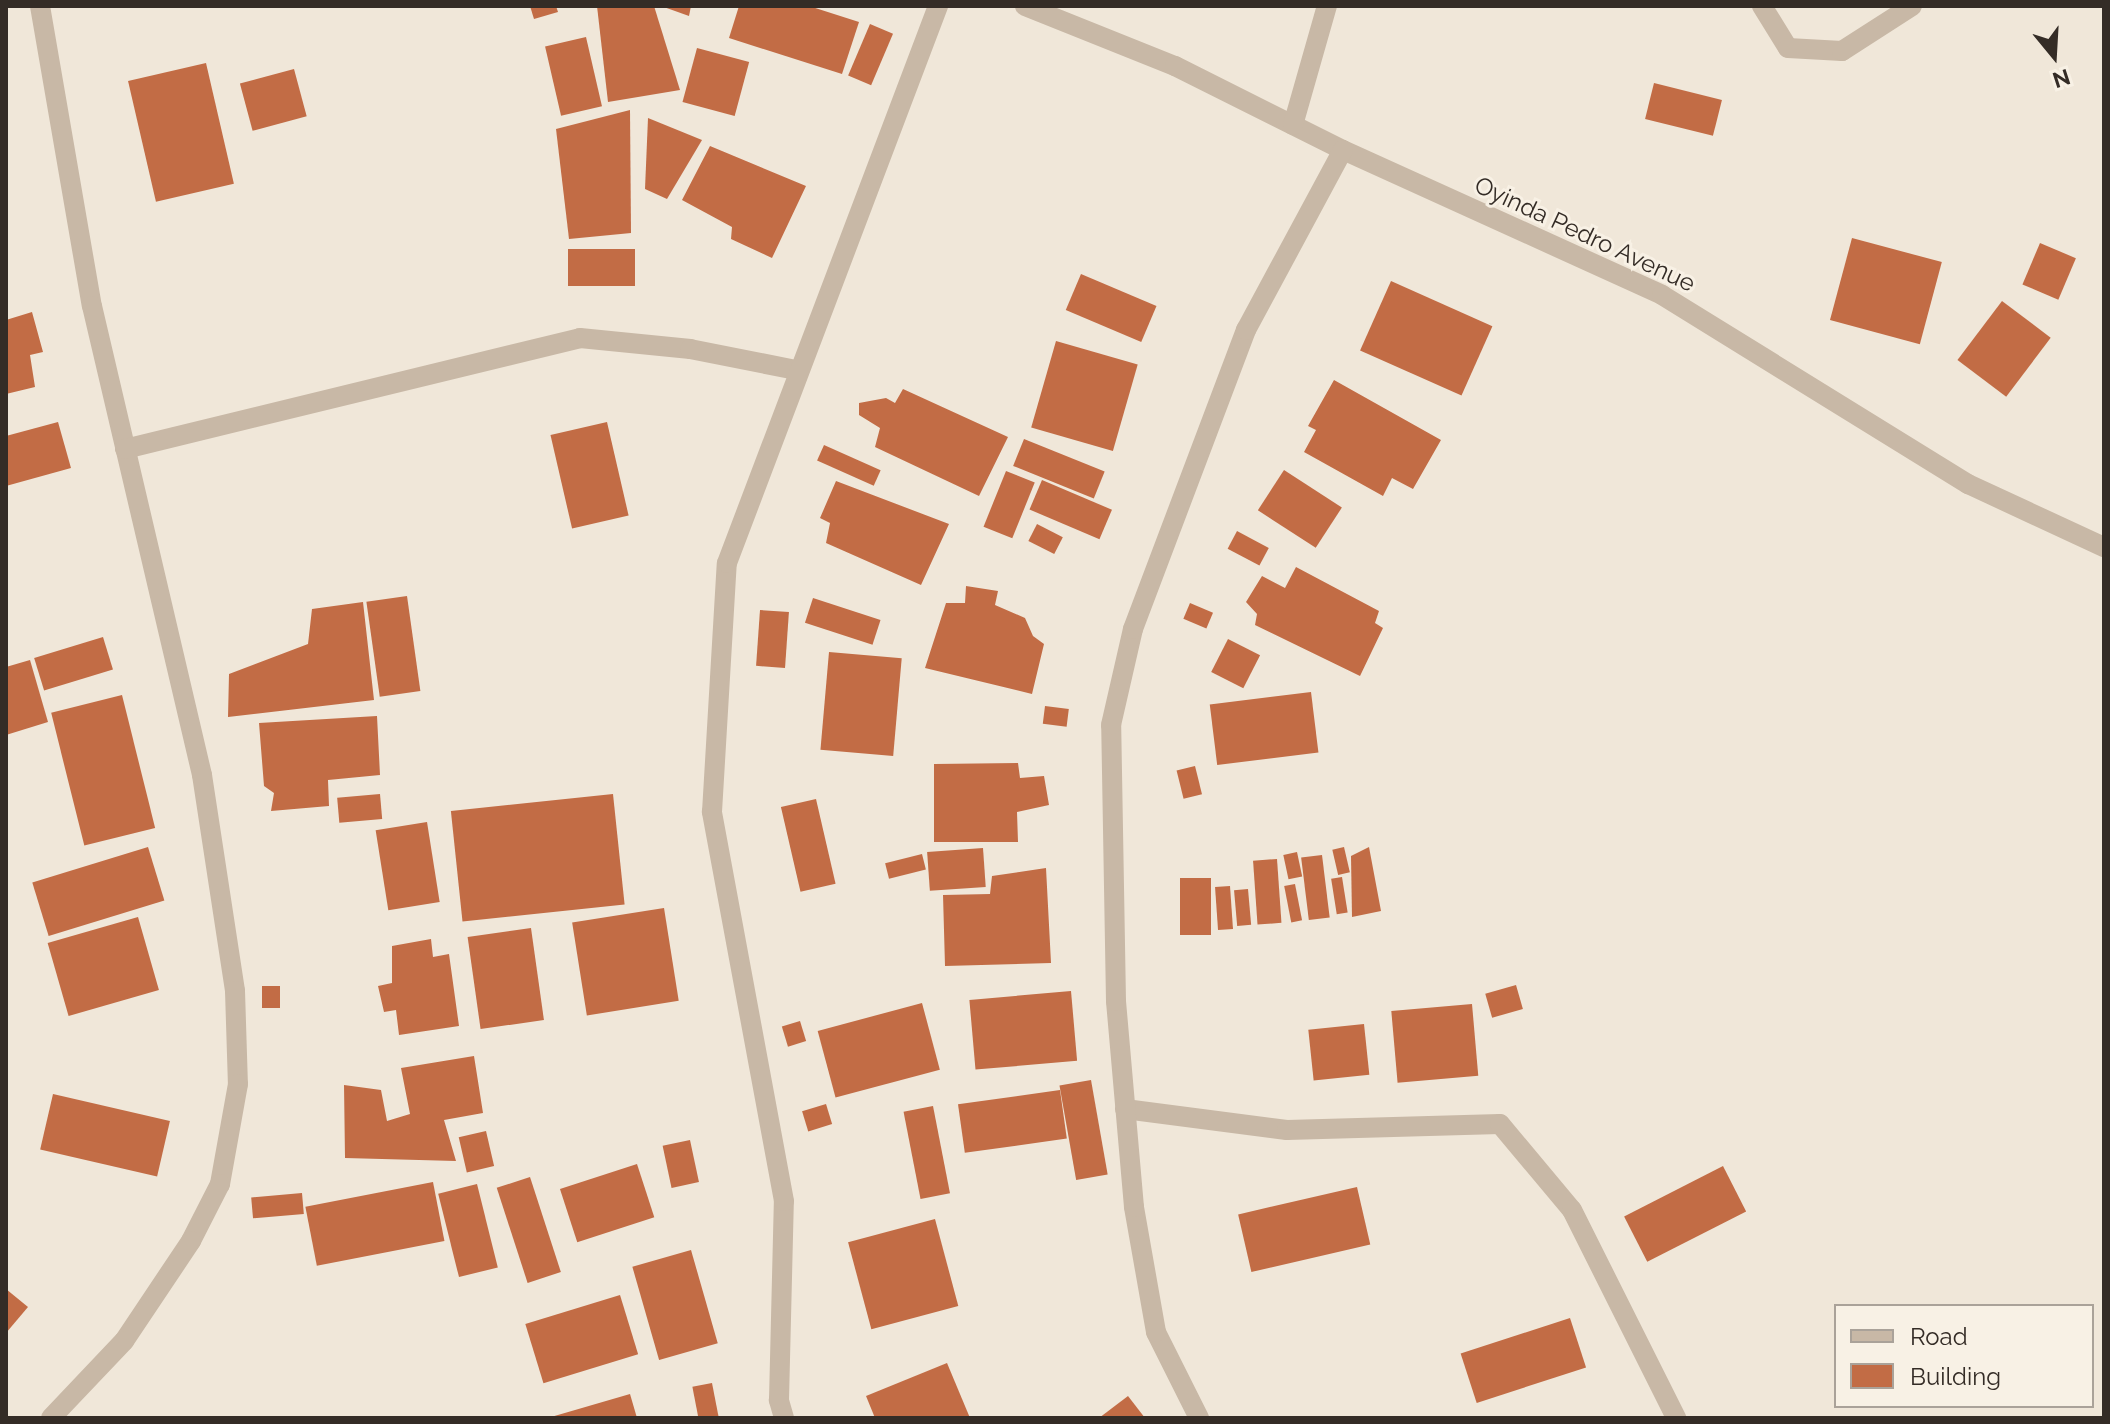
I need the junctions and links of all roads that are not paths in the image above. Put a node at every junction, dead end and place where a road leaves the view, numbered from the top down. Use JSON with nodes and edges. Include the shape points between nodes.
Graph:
{"nodes":[{"id":1,"x":40,"y":6,"type":"edge"},
{"id":2,"x":938,"y":6,"type":"edge"},
{"id":3,"x":1025,"y":6,"type":"edge"},
{"id":4,"x":1327,"y":6,"type":"edge"},
{"id":5,"x":1762,"y":6,"type":"edge"},
{"id":6,"x":1912,"y":6,"type":"edge"},
{"id":7,"x":1293,"y":125,"type":"junction"},
{"id":8,"x":1343,"y":150,"type":"junction"},
{"id":9,"x":796,"y":370,"type":"junction"},
{"id":10,"x":125,"y":449,"type":"junction"},
{"id":11,"x":2104,"y":547,"type":"edge"},
{"id":12,"x":1125,"y":1109,"type":"junction"},
{"id":13,"x":51,"y":1418,"type":"edge"},
{"id":14,"x":784,"y":1418,"type":"edge"},
{"id":15,"x":1199,"y":1418,"type":"edge"},
{"id":16,"x":1676,"y":1418,"type":"edge"}],
"edges":[{"from":1,"to":10,"type":"street","via":[[92,306]]},
{"from":2,"to":9,"type":"street"},
{"from":3,"to":7,"type":"street","name":"Oyinda Pedro Avenue","via":[[1175,66]]},
{"from":4,"to":7,"type":"street"},
{"from":5,"to":6,"type":"street","via":[[1788,48],[1842,51]]},
{"from":7,"to":8,"type":"street","name":"Oyinda Pedro Avenue"},
{"from":8,"to":11,"type":"street","name":"Oyinda Pedro Avenue","via":[[1662,295],[1968,484]]},
{"from":8,"to":12,"type":"street","via":[[1246,330],[1133,629],[1111,725],[1116,1001]]},
{"from":9,"to":10,"type":"street","via":[[690,349],[580,338]]},
{"from":9,"to":14,"type":"street","via":[[727,563],[712,812],[784,1201],[779,1400]]},
{"from":10,"to":13,"type":"street","via":[[202,775],[235,991],[238,1084],[220,1184],[191,1241],[124,1341]]},
{"from":12,"to":15,"type":"street","via":[[1134,1207],[1156,1332]]},
{"from":12,"to":16,"type":"street","via":[[1287,1130],[1500,1124],[1572,1210]]}]}
